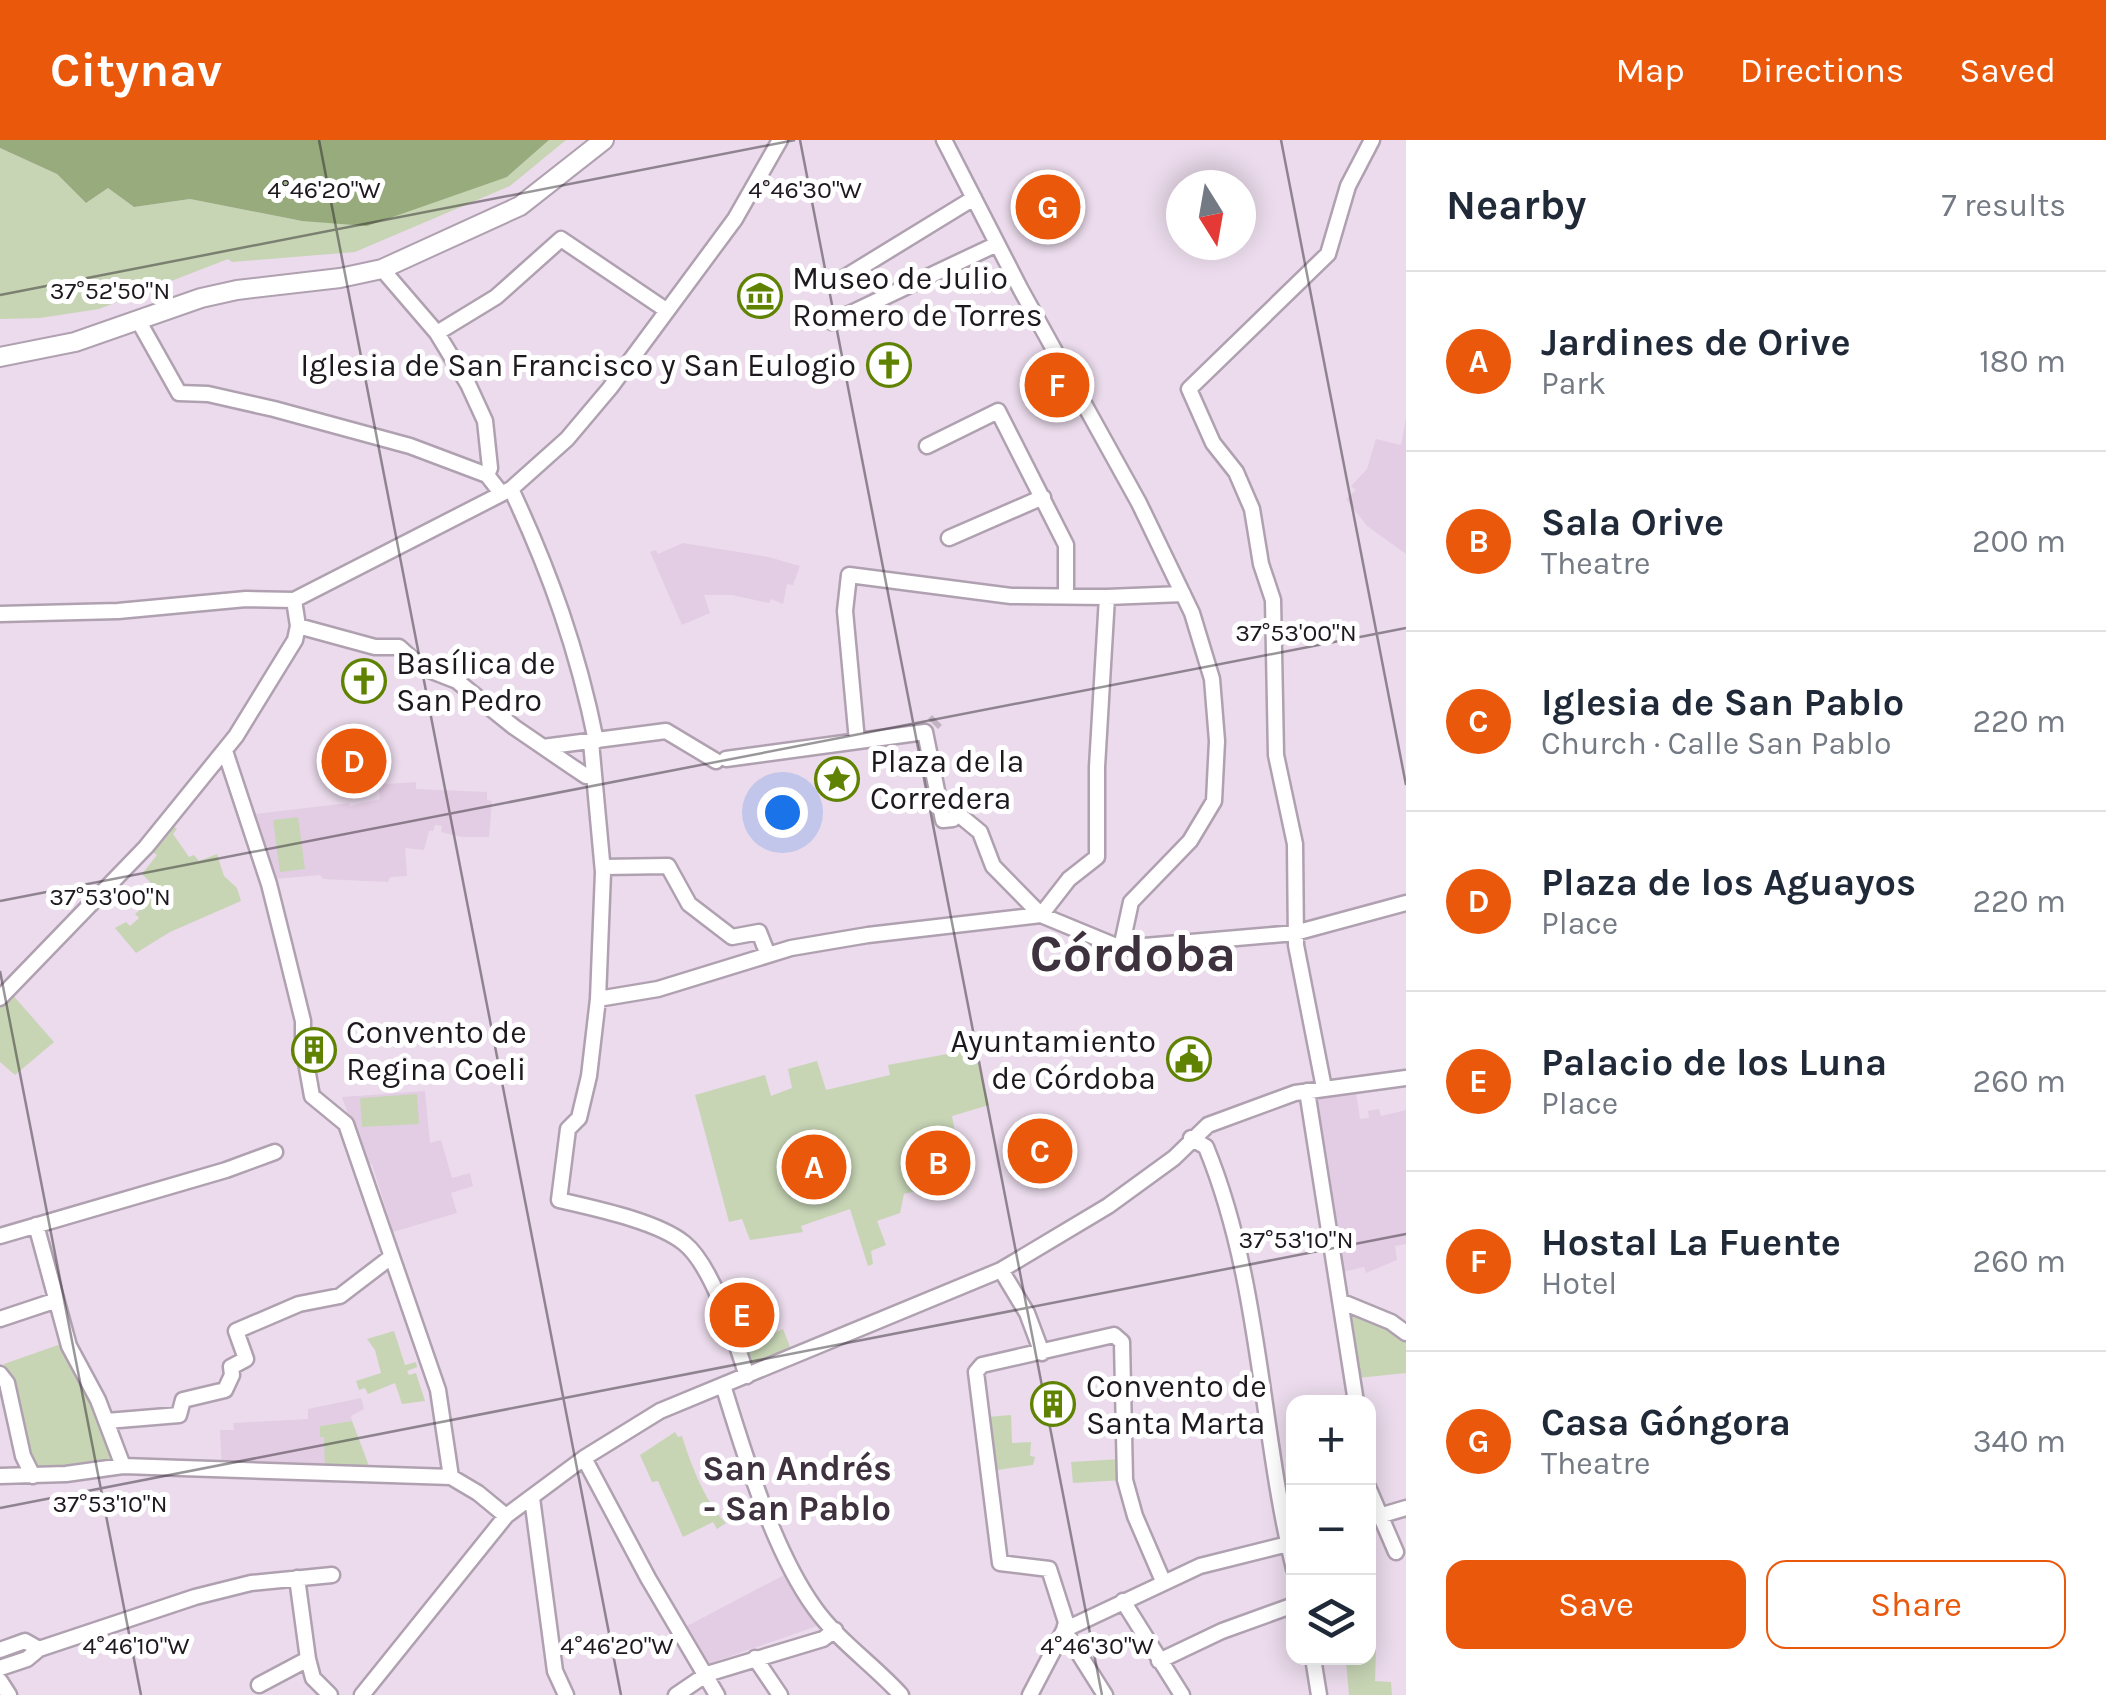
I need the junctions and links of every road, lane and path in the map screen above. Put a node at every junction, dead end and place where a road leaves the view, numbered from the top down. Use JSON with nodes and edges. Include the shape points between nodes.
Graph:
{"nodes":[{"id":1,"x":604,"y":140,"type":"edge"},
{"id":2,"x":780,"y":140,"type":"edge"},
{"id":3,"x":944,"y":140,"type":"edge"},
{"id":4,"x":1372,"y":140,"type":"edge"},
{"id":5,"x":974,"y":198,"type":"junction"},
{"id":6,"x":997,"y":244,"type":"junction"},
{"id":7,"x":382,"y":268,"type":"junction"},
{"id":8,"x":837,"y":282,"type":"dead end"},
{"id":9,"x":666,"y":310,"type":"junction"},
{"id":10,"x":138,"y":320,"type":"junction"},
{"id":11,"x":832,"y":322,"type":"dead end"},
{"id":12,"x":437,"y":333,"type":"junction"},
{"id":13,"x":0,"y":357,"type":"edge"},
{"id":14,"x":927,"y":446,"type":"dead end"},
{"id":15,"x":487,"y":475,"type":"junction"},
{"id":16,"x":506,"y":491,"type":"junction"},
{"id":17,"x":1043,"y":497,"type":"junction"},
{"id":18,"x":949,"y":538,"type":"dead end"},
{"id":19,"x":1183,"y":594,"type":"junction"},
{"id":20,"x":1066,"y":597,"type":"junction"},
{"id":21,"x":1107,"y":597,"type":"junction"},
{"id":22,"x":294,"y":600,"type":"junction"},
{"id":23,"x":0,"y":614,"type":"edge"},
{"id":24,"x":298,"y":626,"type":"junction"},
{"id":25,"x":856,"y":741,"type":"junction"},
{"id":26,"x":593,"y":742,"type":"junction"},
{"id":27,"x":544,"y":747,"type":"junction"},
{"id":28,"x":225,"y":750,"type":"junction"},
{"id":29,"x":594,"y":775,"type":"junction"},
{"id":30,"x":603,"y":867,"type":"junction"},
{"id":31,"x":1406,"y":903,"type":"edge"},
{"id":32,"x":1041,"y":915,"type":"junction"},
{"id":33,"x":1295,"y":933,"type":"junction"},
{"id":34,"x":1121,"y":948,"type":"junction"},
{"id":35,"x":768,"y":955,"type":"junction"},
{"id":36,"x":0,"y":998,"type":"edge"},
{"id":37,"x":598,"y":998,"type":"junction"},
{"id":38,"x":1406,"y":1078,"type":"edge"},
{"id":39,"x":1324,"y":1088,"type":"junction"},
{"id":40,"x":1307,"y":1091,"type":"junction"},
{"id":41,"x":1191,"y":1138,"type":"junction"},
{"id":42,"x":275,"y":1152,"type":"dead end"},
{"id":43,"x":36,"y":1225,"type":"junction"},
{"id":44,"x":0,"y":1236,"type":"edge"},
{"id":45,"x":389,"y":1250,"type":"junction"},
{"id":46,"x":1001,"y":1270,"type":"junction"},
{"id":47,"x":1340,"y":1301,"type":"junction"},
{"id":48,"x":54,"y":1302,"type":"junction"},
{"id":49,"x":0,"y":1320,"type":"edge"},
{"id":50,"x":1406,"y":1333,"type":"edge"},
{"id":51,"x":1042,"y":1352,"type":"junction"},
{"id":52,"x":0,"y":1374,"type":"edge"},
{"id":53,"x":748,"y":1376,"type":"junction"},
{"id":54,"x":724,"y":1385,"type":"junction"},
{"id":55,"x":1355,"y":1395,"type":"edge"},
{"id":56,"x":107,"y":1421,"type":"junction"},
{"id":57,"x":584,"y":1458,"type":"junction"},
{"id":58,"x":123,"y":1466,"type":"junction"},
{"id":59,"x":0,"y":1476,"type":"edge"},
{"id":60,"x":33,"y":1476,"type":"junction"},
{"id":61,"x":451,"y":1478,"type":"junction"},
{"id":62,"x":532,"y":1498,"type":"junction"},
{"id":63,"x":1376,"y":1508,"type":"edge"},
{"id":64,"x":1406,"y":1508,"type":"edge"},
{"id":65,"x":506,"y":1516,"type":"junction"},
{"id":66,"x":1379,"y":1516,"type":"junction"},
{"id":67,"x":1286,"y":1532,"type":"edge"},
{"id":68,"x":1286,"y":1544,"type":"edge"},
{"id":69,"x":1396,"y":1552,"type":"dead end"},
{"id":70,"x":332,"y":1575,"type":"dead end"},
{"id":71,"x":296,"y":1578,"type":"junction"},
{"id":72,"x":1163,"y":1581,"type":"junction"},
{"id":73,"x":1123,"y":1601,"type":"junction"},
{"id":74,"x":1286,"y":1608,"type":"edge"},
{"id":75,"x":836,"y":1630,"type":"junction"},
{"id":76,"x":1064,"y":1630,"type":"junction"},
{"id":77,"x":39,"y":1649,"type":"junction"},
{"id":78,"x":0,"y":1650,"type":"edge"},
{"id":79,"x":755,"y":1658,"type":"junction"},
{"id":80,"x":308,"y":1659,"type":"junction"},
{"id":81,"x":1160,"y":1661,"type":"junction"},
{"id":82,"x":1314,"y":1665,"type":"edge"},
{"id":83,"x":0,"y":1668,"type":"edge"},
{"id":84,"x":707,"y":1674,"type":"junction"},
{"id":85,"x":0,"y":1680,"type":"edge"},
{"id":86,"x":259,"y":1686,"type":"dead end"},
{"id":87,"x":8,"y":1695,"type":"edge"},
{"id":88,"x":330,"y":1695,"type":"edge"},
{"id":89,"x":362,"y":1695,"type":"edge"},
{"id":90,"x":566,"y":1695,"type":"edge"},
{"id":91,"x":676,"y":1695,"type":"edge"},
{"id":92,"x":717,"y":1695,"type":"edge"},
{"id":93,"x":780,"y":1695,"type":"edge"},
{"id":94,"x":901,"y":1695,"type":"edge"},
{"id":95,"x":1030,"y":1695,"type":"edge"},
{"id":96,"x":1105,"y":1695,"type":"edge"},
{"id":97,"x":1182,"y":1695,"type":"edge"},
{"id":98,"x":1319,"y":1695,"type":"edge"}],
"edges":[{"from":1,"to":7,"type":"street","via":[[520,206]]},
{"from":2,"to":9,"type":"street"},
{"from":3,"to":5,"type":"street"},
{"from":4,"to":33,"type":"street","via":[[1348,186],[1326,257],[1189,389],[1252,509],[1273,600],[1276,756],[1295,844]]},
{"from":5,"to":6,"type":"street"},
{"from":5,"to":8,"type":"street"},
{"from":6,"to":11,"type":"street"},
{"from":6,"to":19,"type":"street"},
{"from":7,"to":10,"type":"street","via":[[237,290]]},
{"from":7,"to":12,"type":"street"},
{"from":9,"to":12,"type":"street","via":[[561,239],[496,297]]},
{"from":9,"to":16,"type":"street","via":[[567,439]]},
{"from":10,"to":13,"type":"street"},
{"from":10,"to":15,"type":"street","via":[[178,393],[276,409]]},
{"from":12,"to":15,"type":"street","via":[[484,421]]},
{"from":14,"to":17,"type":"street","via":[[998,411]]},
{"from":15,"to":16,"type":"street"},
{"from":16,"to":22,"type":"street"},
{"from":16,"to":26,"type":"street","via":[[560,602],[583,676]]},
{"from":17,"to":18,"type":"street"},
{"from":17,"to":20,"type":"street","via":[[1066,545]]},
{"from":19,"to":21,"type":"street"},
{"from":19,"to":34,"type":"street","via":[[1212,678],[1216,790],[1190,841],[1131,902]]},
{"from":20,"to":21,"type":"street"},
{"from":20,"to":25,"type":"street","via":[[960,592],[849,575],[844,611]]},
{"from":21,"to":32,"type":"street","via":[[1097,858],[1069,879]]},
{"from":22,"to":23,"type":"street"},
{"from":22,"to":24,"type":"street"},
{"from":24,"to":27,"type":"street","via":[[399,647]]},
{"from":24,"to":28,"type":"street","via":[[288,656]]},
{"from":25,"to":26,"type":"street","via":[[721,760],[666,732]]},
{"from":25,"to":32,"type":"street","via":[[925,732],[943,820],[958,819],[980,832],[993,866]]},
{"from":26,"to":27,"type":"street"},
{"from":26,"to":29,"type":"street"},
{"from":27,"to":29,"type":"street"},
{"from":28,"to":36,"type":"street","via":[[146,848]]},
{"from":28,"to":45,"type":"street","via":[[286,948],[312,1096],[346,1124]]},
{"from":29,"to":30,"type":"street"},
{"from":30,"to":35,"type":"street","via":[[671,868],[689,904],[732,937],[760,932]]},
{"from":30,"to":37,"type":"street"},
{"from":31,"to":33,"type":"street"},
{"from":32,"to":34,"type":"street"},
{"from":32,"to":35,"type":"street","via":[[868,935]]},
{"from":33,"to":34,"type":"street"},
{"from":33,"to":39,"type":"street"},
{"from":35,"to":37,"type":"street","via":[[658,989]]},
{"from":37,"to":53,"type":"street","via":[[589,1076],[579,1118],[568,1129],[559,1200],[684,1242],[722,1303]]},
{"from":38,"to":39,"type":"street"},
{"from":39,"to":40,"type":"street"},
{"from":40,"to":41,"type":"street","via":[[1208,1125]]},
{"from":40,"to":47,"type":"street"},
{"from":41,"to":46,"type":"street","via":[[1108,1206]]},
{"from":41,"to":67,"type":"street","via":[[1206,1147],[1241,1258]]},
{"from":42,"to":43,"type":"street"},
{"from":43,"to":44,"type":"street"},
{"from":43,"to":48,"type":"street"},
{"from":45,"to":56,"type":"street","via":[[340,1296],[299,1304],[236,1331],[246,1359],[232,1367],[225,1390],[183,1400],[180,1414]]},
{"from":45,"to":61,"type":"street","via":[[438,1390]]},
{"from":46,"to":51,"type":"street"},
{"from":46,"to":53,"type":"street"},
{"from":47,"to":50,"type":"street"},
{"from":47,"to":55,"type":"street"},
{"from":48,"to":49,"type":"street"},
{"from":48,"to":56,"type":"street","via":[[75,1362]]},
{"from":51,"to":72,"type":"street","via":[[1114,1334],[1122,1342],[1125,1480]]},
{"from":51,"to":76,"type":"street","via":[[982,1364],[976,1372],[1000,1564],[1049,1568]]},
{"from":52,"to":60,"type":"street"},
{"from":53,"to":54,"type":"street"},
{"from":54,"to":57,"type":"street","via":[[660,1410]]},
{"from":54,"to":75,"type":"street","via":[[769,1518],[814,1608]]},
{"from":56,"to":58,"type":"street"},
{"from":57,"to":62,"type":"street"},
{"from":57,"to":84,"type":"street"},
{"from":58,"to":60,"type":"street"},
{"from":58,"to":61,"type":"street"},
{"from":59,"to":60,"type":"street"},
{"from":61,"to":65,"type":"street"},
{"from":62,"to":65,"type":"street"},
{"from":62,"to":90,"type":"street","via":[[555,1671]]},
{"from":63,"to":66,"type":"street"},
{"from":64,"to":66,"type":"street"},
{"from":65,"to":89,"type":"street"},
{"from":66,"to":69,"type":"street"},
{"from":68,"to":72,"type":"street"},
{"from":70,"to":71,"type":"street"},
{"from":71,"to":77,"type":"street","via":[[195,1597]]},
{"from":71,"to":80,"type":"street"},
{"from":72,"to":73,"type":"street"},
{"from":73,"to":76,"type":"street"},
{"from":73,"to":81,"type":"street"},
{"from":74,"to":81,"type":"street"},
{"from":75,"to":79,"type":"street"},
{"from":75,"to":94,"type":"street"},
{"from":76,"to":95,"type":"street"},
{"from":76,"to":96,"type":"street"},
{"from":77,"to":78,"type":"street","via":[[26,1641]]},
{"from":77,"to":83,"type":"street"},
{"from":79,"to":84,"type":"street"},
{"from":79,"to":93,"type":"street"},
{"from":80,"to":86,"type":"street"},
{"from":80,"to":88,"type":"street"},
{"from":81,"to":97,"type":"street"},
{"from":82,"to":98,"type":"street"},
{"from":84,"to":91,"type":"street"},
{"from":84,"to":92,"type":"street"},
{"from":85,"to":87,"type":"street"}]}
